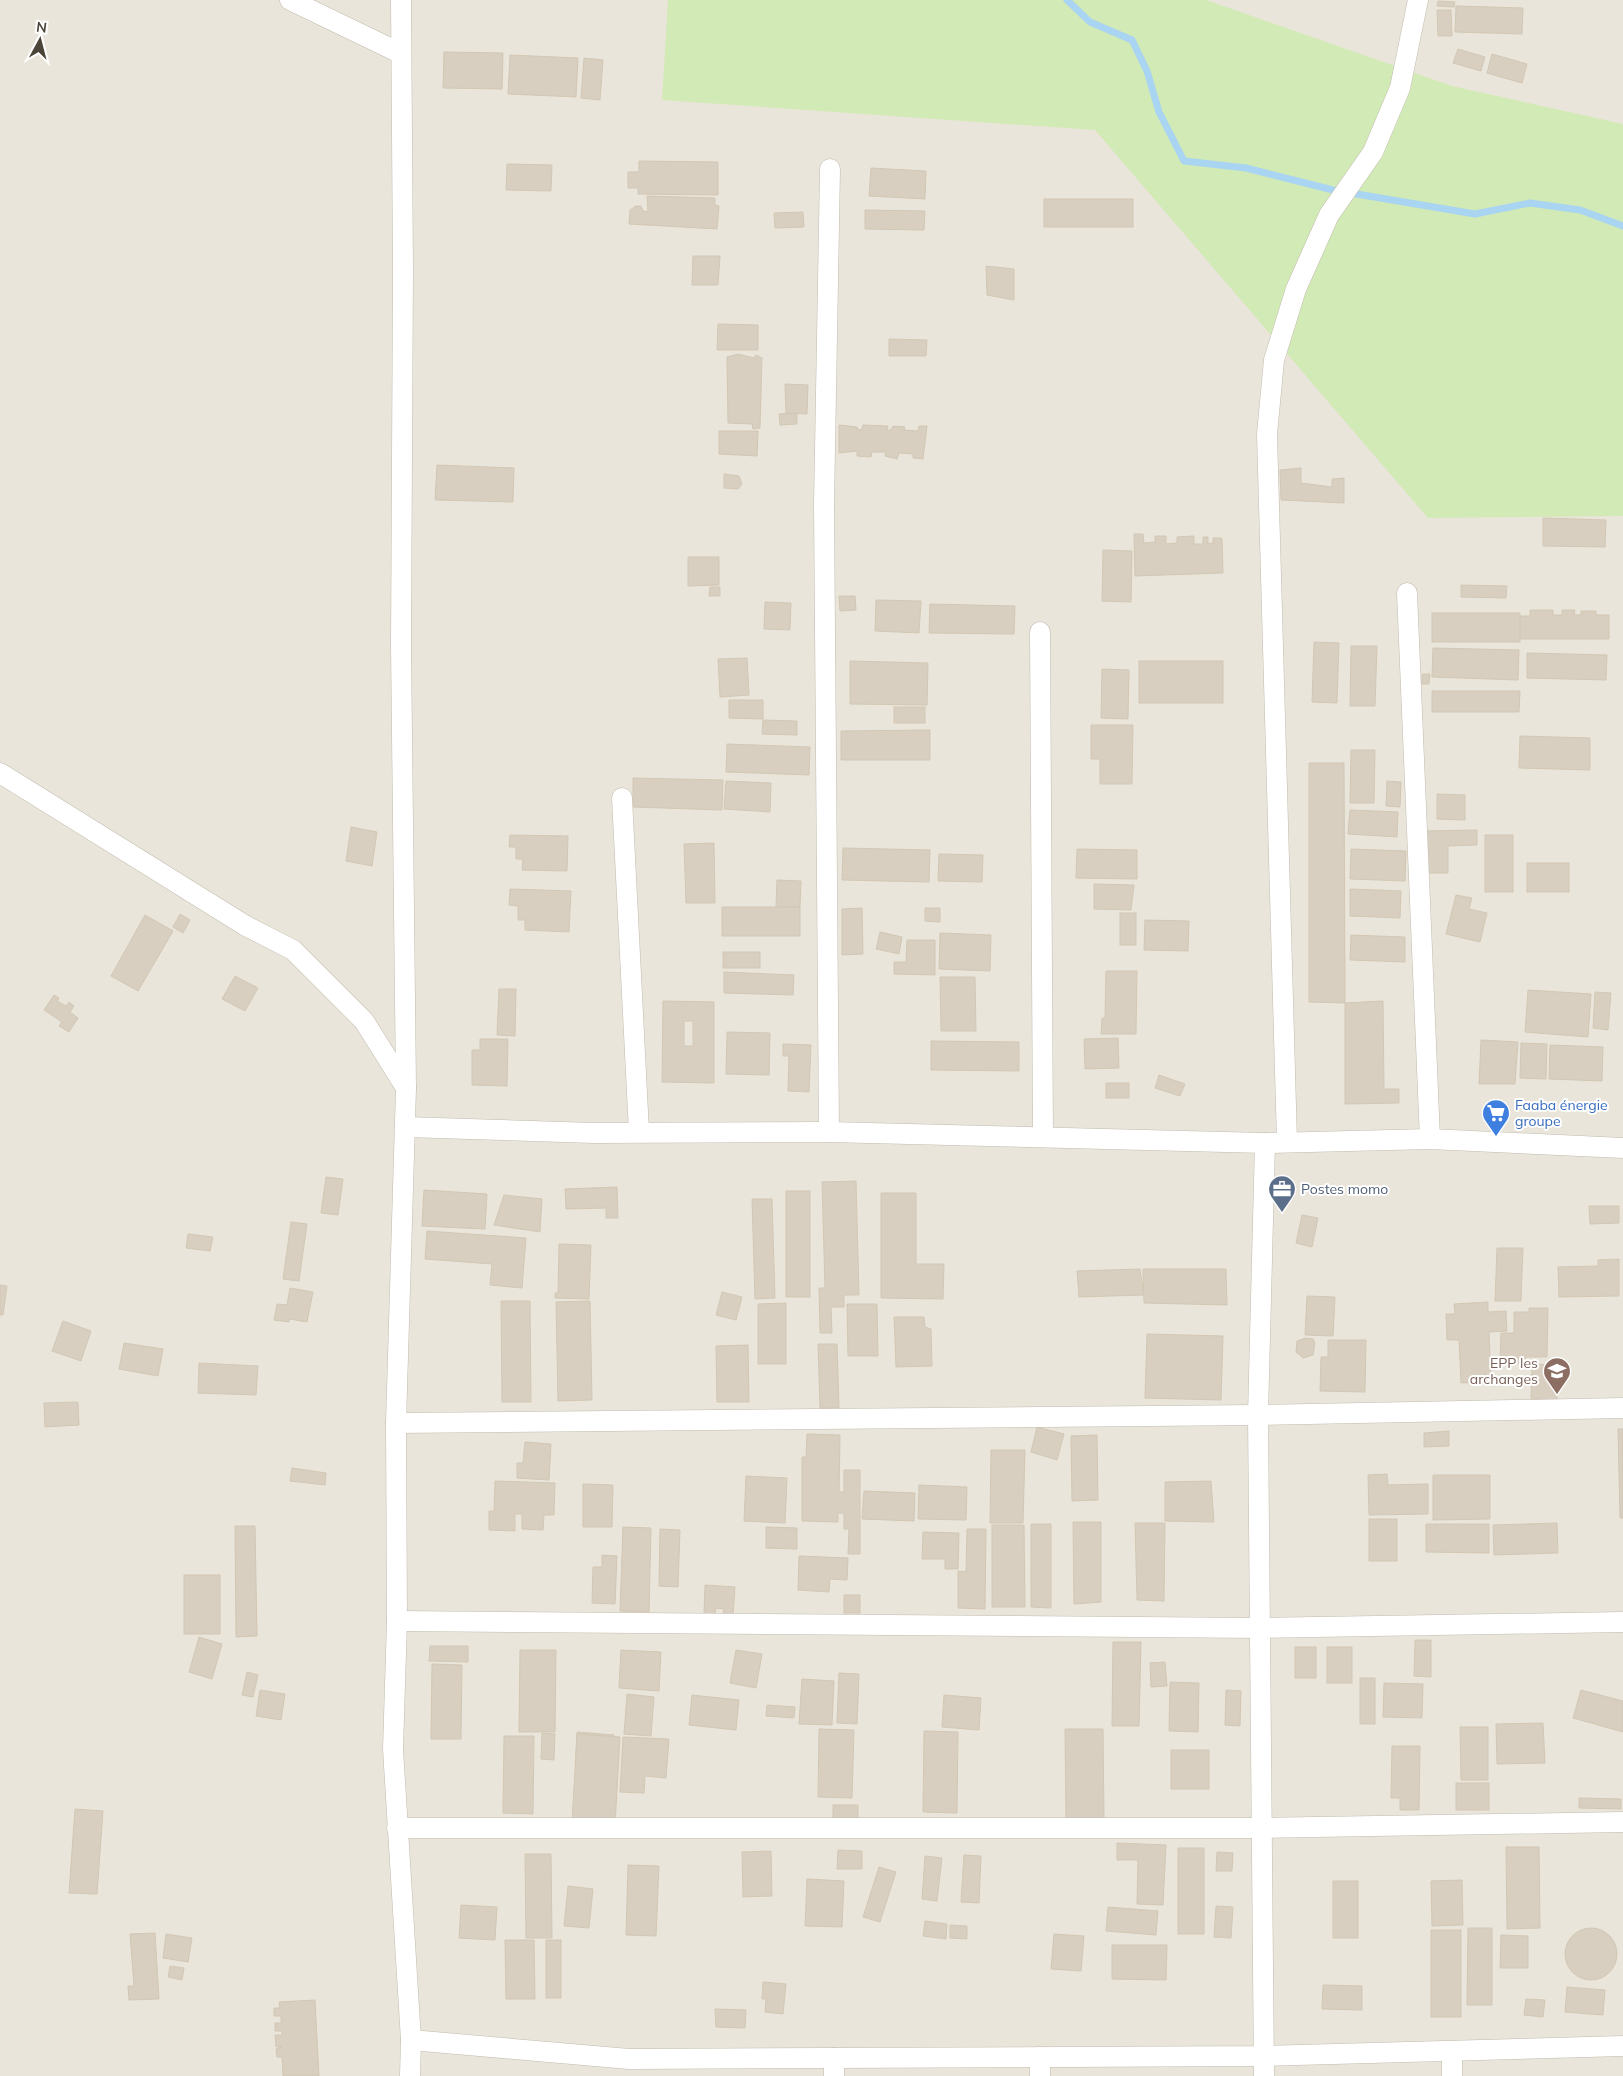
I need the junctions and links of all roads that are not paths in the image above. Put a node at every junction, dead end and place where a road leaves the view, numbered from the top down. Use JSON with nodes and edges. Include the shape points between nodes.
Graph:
{"nodes":[{"id":1,"x":290,"y":0,"type":"edge"},
{"id":2,"x":401,"y":0,"type":"edge"},
{"id":3,"x":1418,"y":0,"type":"edge"},
{"id":4,"x":400,"y":53,"type":"junction"},
{"id":5,"x":830,"y":169,"type":"dead end"},
{"id":6,"x":1407,"y":593,"type":"dead end"},
{"id":7,"x":1040,"y":632,"type":"dead end"},
{"id":8,"x":0,"y":773,"type":"edge"},
{"id":9,"x":622,"y":798,"type":"dead end"},
{"id":10,"x":406,"y":1088,"type":"junction"},
{"id":11,"x":406,"y":1127,"type":"junction"},
{"id":12,"x":639,"y":1132,"type":"junction"},
{"id":13,"x":829,"y":1132,"type":"junction"},
{"id":14,"x":1043,"y":1137,"type":"junction"},
{"id":15,"x":1430,"y":1139,"type":"junction"},
{"id":16,"x":1287,"y":1142,"type":"junction"},
{"id":17,"x":1265,"y":1143,"type":"junction"},
{"id":18,"x":1623,"y":1148,"type":"edge"},
{"id":19,"x":1623,"y":1408,"type":"edge"},
{"id":20,"x":1258,"y":1415,"type":"junction"},
{"id":21,"x":396,"y":1422,"type":"junction"},
{"id":22,"x":397,"y":1620,"type":"junction"},
{"id":23,"x":1623,"y":1622,"type":"edge"},
{"id":24,"x":1260,"y":1628,"type":"junction"},
{"id":25,"x":1623,"y":1822,"type":"edge"},
{"id":26,"x":397,"y":1828,"type":"junction"},
{"id":27,"x":1262,"y":1828,"type":"junction"},
{"id":28,"x":411,"y":2040,"type":"junction"},
{"id":29,"x":1623,"y":2046,"type":"edge"},
{"id":30,"x":1452,"y":2051,"type":"junction"},
{"id":31,"x":1264,"y":2056,"type":"junction"},
{"id":32,"x":1040,"y":2066,"type":"edge"},
{"id":33,"x":628,"y":2067,"type":"edge"},
{"id":34,"x":834,"y":2067,"type":"edge"},
{"id":35,"x":410,"y":2076,"type":"edge"},
{"id":36,"x":1264,"y":2076,"type":"edge"},
{"id":37,"x":1452,"y":2076,"type":"edge"}],
"edges":[{"from":1,"to":4,"type":"street"},
{"from":2,"to":4,"type":"street"},
{"from":3,"to":16,"type":"street","via":[[1400,88],[1373,152],[1329,216],[1296,289],[1274,360],[1267,434]]},
{"from":4,"to":10,"type":"street"},
{"from":5,"to":13,"type":"street","via":[[824,496]]},
{"from":6,"to":15,"type":"street"},
{"from":7,"to":14,"type":"street"},
{"from":8,"to":10,"type":"street","via":[[246,926],[293,950],[364,1021]]},
{"from":9,"to":12,"type":"street"},
{"from":10,"to":11,"type":"street"},
{"from":11,"to":12,"type":"street"},
{"from":11,"to":21,"type":"street"},
{"from":12,"to":13,"type":"street"},
{"from":13,"to":14,"type":"street"},
{"from":14,"to":17,"type":"street"},
{"from":15,"to":16,"type":"street"},
{"from":15,"to":18,"type":"street"},
{"from":16,"to":17,"type":"street"},
{"from":17,"to":20,"type":"street"},
{"from":19,"to":20,"type":"street"},
{"from":20,"to":21,"type":"street"},
{"from":20,"to":24,"type":"street"},
{"from":21,"to":22,"type":"street"},
{"from":22,"to":24,"type":"street"},
{"from":22,"to":26,"type":"street","via":[[394,1749]]},
{"from":23,"to":24,"type":"street"},
{"from":24,"to":27,"type":"street"},
{"from":25,"to":27,"type":"street"},
{"from":26,"to":27,"type":"street"},
{"from":26,"to":28,"type":"street"},
{"from":27,"to":31,"type":"street"},
{"from":28,"to":33,"type":"street"},
{"from":28,"to":35,"type":"street"},
{"from":29,"to":30,"type":"street"},
{"from":30,"to":31,"type":"street"},
{"from":30,"to":37,"type":"street"},
{"from":31,"to":32,"type":"street"},
{"from":31,"to":36,"type":"street"},
{"from":32,"to":34,"type":"street"},
{"from":33,"to":34,"type":"street"}]}
